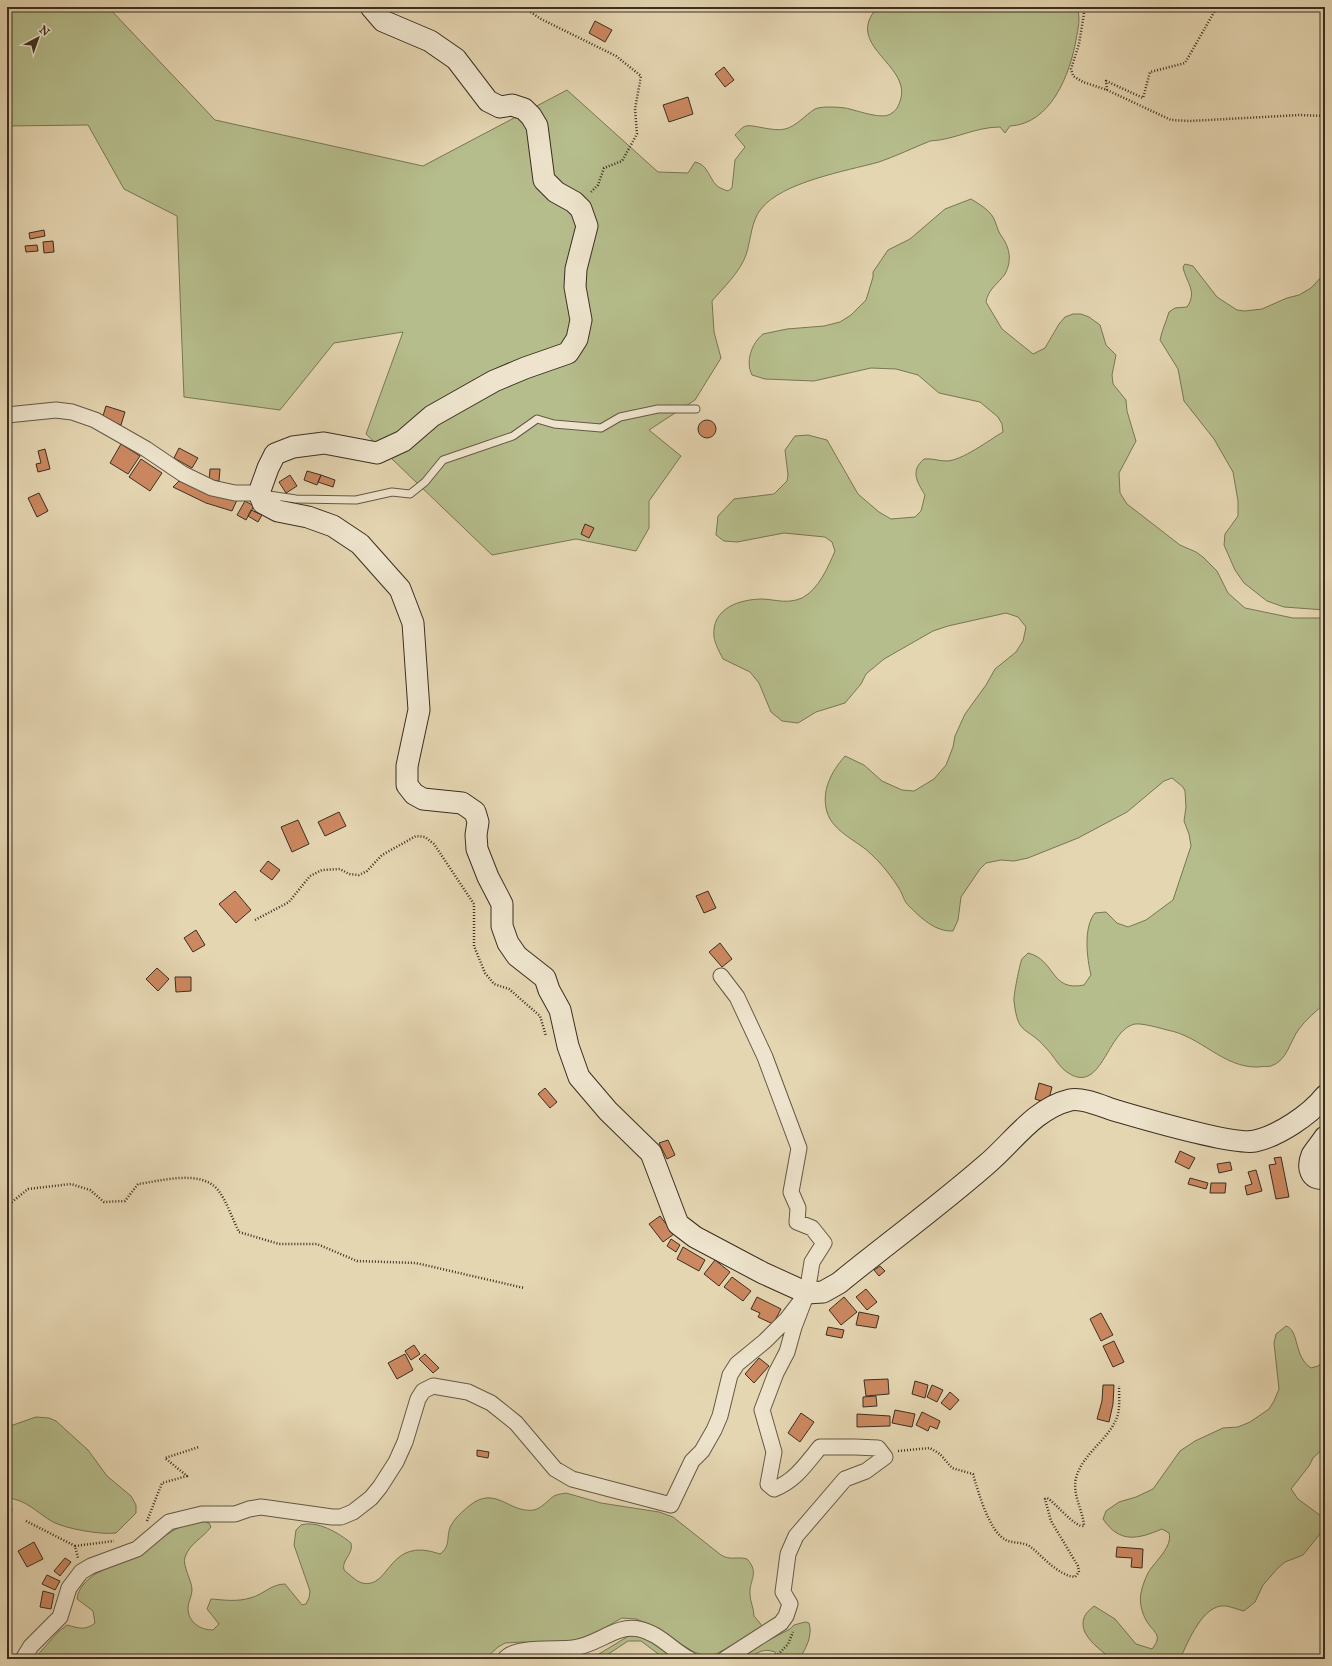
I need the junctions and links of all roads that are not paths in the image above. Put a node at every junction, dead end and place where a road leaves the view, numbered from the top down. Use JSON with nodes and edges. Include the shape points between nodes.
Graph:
{"nodes":[{"id":1,"x":371,"y":7,"type":"edge"},
{"id":2,"x":696,"y":409,"type":"dead end"},
{"id":3,"x":7,"y":416,"type":"edge"},
{"id":4,"x":259,"y":493,"type":"junction"},
{"id":5,"x":721,"y":976,"type":"dead end"},
{"id":6,"x":1325,"y":1096,"type":"edge"},
{"id":7,"x":1325,"y":1137,"type":"edge"},
{"id":8,"x":1325,"y":1178,"type":"edge"},
{"id":9,"x":807,"y":1293,"type":"junction"},
{"id":10,"x":24,"y":1659,"type":"edge"},
{"id":11,"x":505,"y":1659,"type":"edge"},
{"id":12,"x":689,"y":1659,"type":"edge"},
{"id":13,"x":725,"y":1659,"type":"edge"}],
"edges":[{"from":1,"to":4,"type":"main road","via":[[383,21],[430,42],[456,59],[488,101],[500,107],[512,105],[524,109],[532,116],[537,126],[544,180],[556,192],[581,209],[587,226],[580,247],[575,287],[581,320],[578,339],[568,353],[494,381],[432,416],[403,441],[377,454],[324,443],[293,447],[276,454]]},
{"from":2,"to":4,"type":"lane","via":[[658,409],[620,417],[601,428],[554,424],[537,419],[513,436],[443,460],[425,482],[410,494],[392,492],[356,500],[296,499]]},
{"from":3,"to":4,"type":"street","via":[[56,410],[72,412],[95,420],[183,474],[212,488],[235,493]]},
{"from":4,"to":9,"type":"main road","via":[[263,503],[278,511],[308,516],[333,526],[360,544],[400,589],[413,623],[420,710],[408,766],[407,785],[414,794],[423,799],[462,803],[475,812],[478,822],[477,849],[502,904],[502,926],[508,943],[517,956],[545,978],[560,1010],[568,1046],[579,1077],[608,1111],[651,1154],[678,1224],[701,1240]]},
{"from":5,"to":9,"type":"street","via":[[737,997],[765,1057],[799,1148],[792,1192],[798,1208],[798,1222],[812,1228],[824,1243],[812,1262]]},
{"from":6,"to":9,"type":"main road","via":[[1308,1114],[1282,1130],[1254,1142],[1230,1140],[1093,1103],[1072,1100],[1056,1105],[1038,1115],[988,1164],[839,1283],[823,1292]]},
{"from":7,"to":8,"type":"main road","via":[[1312,1155],[1310,1171],[1318,1179]]},
{"from":9,"to":10,"type":"street","via":[[787,1319],[733,1370],[714,1430],[702,1451],[692,1461],[671,1505],[572,1479],[556,1469],[516,1422],[491,1403],[468,1392],[433,1386],[423,1391],[418,1399],[405,1442],[389,1475],[370,1498],[353,1512],[332,1517],[261,1507],[235,1514],[207,1514],[176,1520],[165,1525],[136,1549],[81,1572],[68,1588],[60,1617],[32,1646]]},
{"from":9,"to":13,"type":"street","via":[[787,1352],[762,1410],[774,1452],[768,1484],[774,1489],[794,1478],[820,1447],[878,1448],[885,1457],[866,1471],[845,1479],[796,1536],[788,1554],[783,1592],[790,1604],[781,1623]]},
{"from":11,"to":12,"type":"street","via":[[517,1651],[580,1647],[597,1642],[617,1630],[630,1628],[654,1635]]}]}
